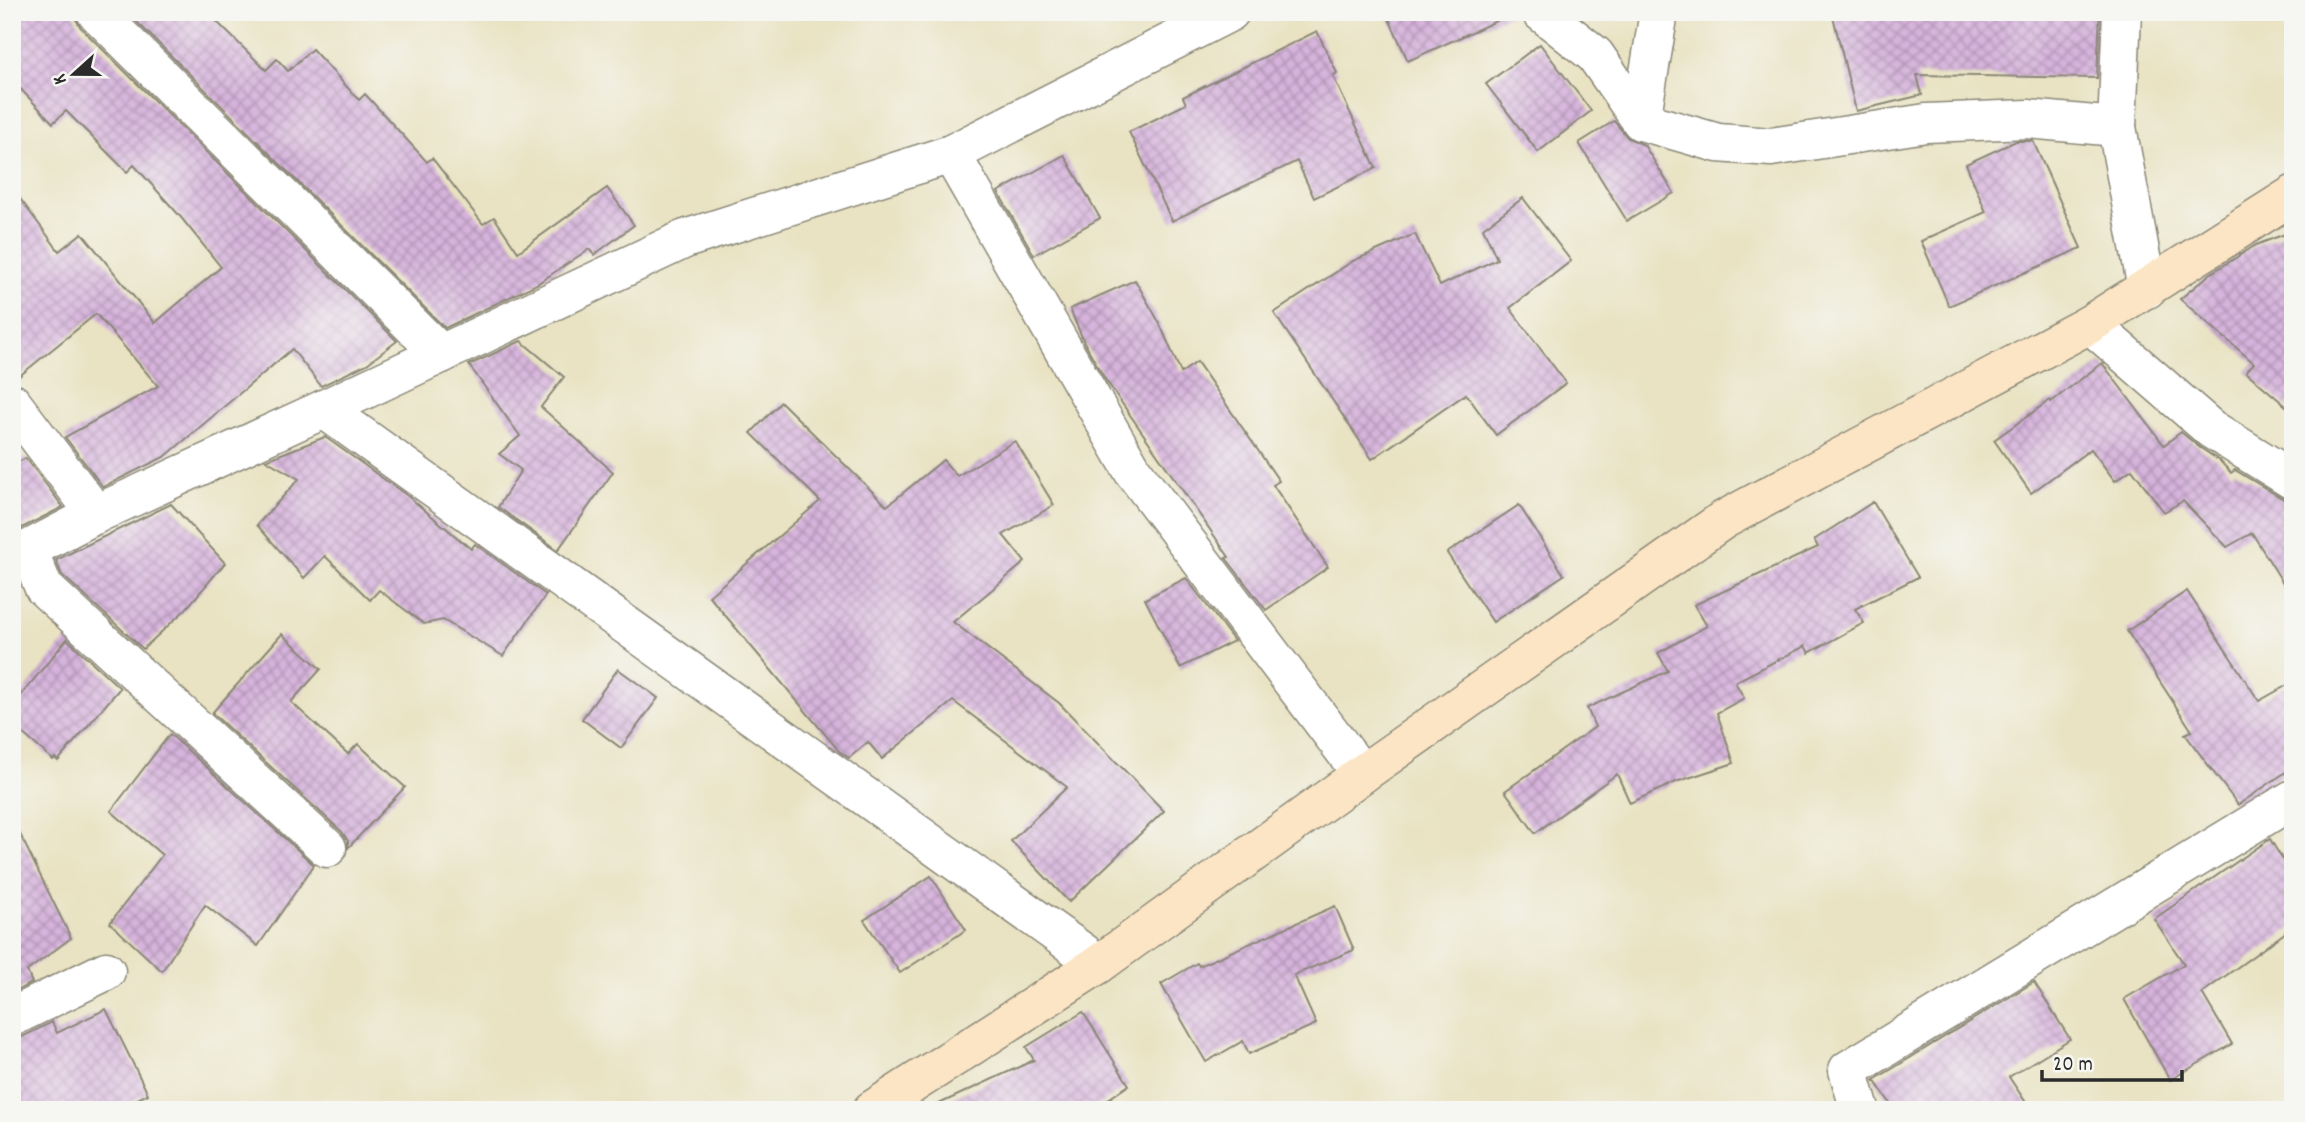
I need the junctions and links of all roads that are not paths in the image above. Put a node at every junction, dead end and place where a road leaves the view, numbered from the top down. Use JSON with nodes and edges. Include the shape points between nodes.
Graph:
{"nodes":[{"id":1,"x":96,"y":12,"type":"edge"},
{"id":2,"x":1230,"y":12,"type":"edge"},
{"id":3,"x":1541,"y":12,"type":"edge"},
{"id":4,"x":1659,"y":12,"type":"edge"},
{"id":5,"x":2122,"y":12,"type":"edge"},
{"id":6,"x":1641,"y":121,"type":"junction"},
{"id":7,"x":2117,"y":127,"type":"junction"},
{"id":8,"x":951,"y":154,"type":"junction"},
{"id":9,"x":2293,"y":195,"type":"edge"},
{"id":10,"x":2147,"y":289,"type":"junction"},
{"id":11,"x":2090,"y":324,"type":"junction"},
{"id":12,"x":441,"y":354,"type":"junction"},
{"id":13,"x":12,"y":403,"type":"edge"},
{"id":14,"x":324,"y":409,"type":"junction"},
{"id":15,"x":2293,"y":480,"type":"edge"},
{"id":16,"x":96,"y":514,"type":"junction"},
{"id":17,"x":20,"y":554,"type":"edge"},
{"id":18,"x":1362,"y":774,"type":"junction"},
{"id":19,"x":2293,"y":799,"type":"edge"},
{"id":20,"x":327,"y":848,"type":"dead end"},
{"id":21,"x":1099,"y":964,"type":"junction"},
{"id":22,"x":106,"y":971,"type":"dead end"},
{"id":23,"x":12,"y":1017,"type":"edge"},
{"id":24,"x":872,"y":1110,"type":"edge"},
{"id":25,"x":1860,"y":1110,"type":"edge"}],
"edges":[{"from":1,"to":12,"type":"street"},
{"from":2,"to":8,"type":"street"},
{"from":3,"to":6,"type":"street","via":[[1595,55]]},
{"from":4,"to":6,"type":"street"},
{"from":5,"to":7,"type":"street"},
{"from":6,"to":7,"type":"street","via":[[1718,143],[1771,147],[1926,123],[2028,119]]},
{"from":7,"to":10,"type":"street"},
{"from":8,"to":12,"type":"street","via":[[685,239]]},
{"from":8,"to":18,"type":"street","via":[[1133,471]]},
{"from":9,"to":10,"type":"main road"},
{"from":10,"to":11,"type":"main road"},
{"from":11,"to":15,"type":"street","via":[[2211,429]]},
{"from":11,"to":18,"type":"main road","via":[[1723,520]]},
{"from":12,"to":14,"type":"street"},
{"from":13,"to":16,"type":"street"},
{"from":14,"to":16,"type":"street"},
{"from":14,"to":21,"type":"street"},
{"from":16,"to":17,"type":"street"},
{"from":17,"to":20,"type":"street","via":[[44,588]]},
{"from":18,"to":21,"type":"main road"},
{"from":19,"to":25,"type":"street","via":[[1847,1070]]},
{"from":21,"to":24,"type":"main road"},
{"from":22,"to":23,"type":"street"}]}
